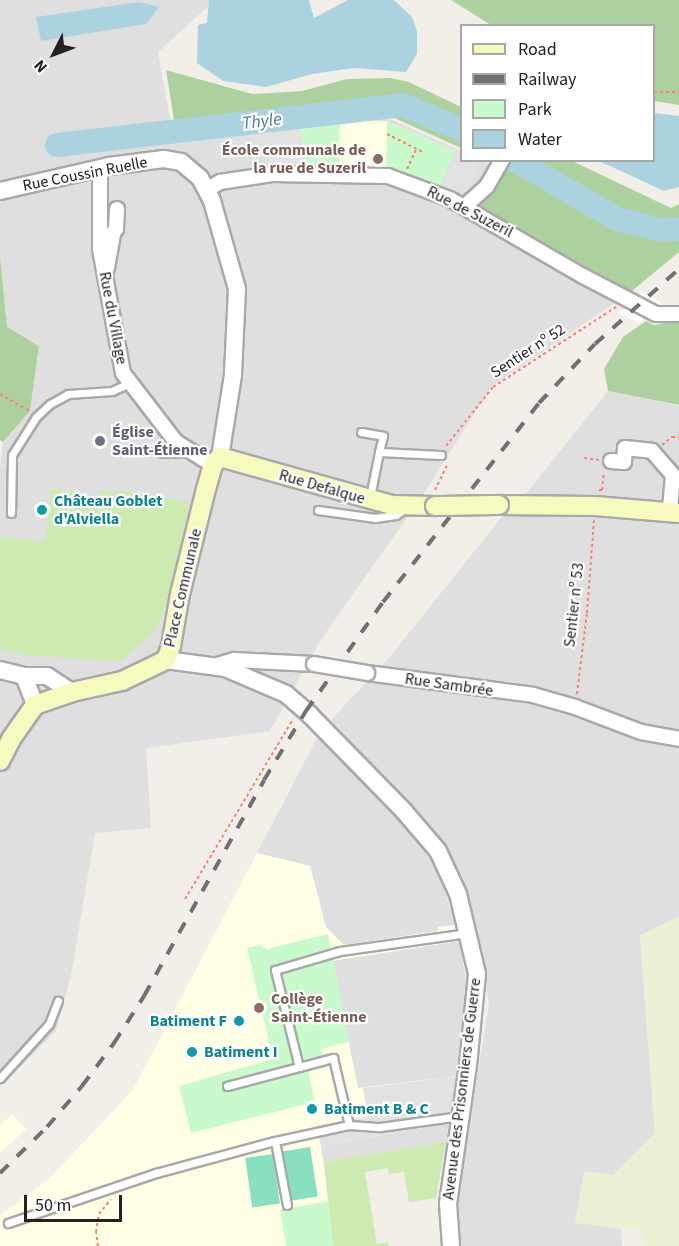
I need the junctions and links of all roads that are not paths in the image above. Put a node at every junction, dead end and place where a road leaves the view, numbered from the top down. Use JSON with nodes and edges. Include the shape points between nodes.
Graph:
{"nodes":[{"id":1,"x":501,"y":162,"type":"edge"},
{"id":2,"x":100,"y":168,"type":"junction"},
{"id":3,"x":208,"y":189,"type":"junction"},
{"id":4,"x":0,"y":191,"type":"edge"},
{"id":5,"x":465,"y":206,"type":"junction"},
{"id":6,"x":117,"y":209,"type":"dead end"},
{"id":7,"x":105,"y":276,"type":"junction"},
{"id":8,"x":679,"y":314,"type":"edge"},
{"id":9,"x":129,"y":382,"type":"junction"},
{"id":10,"x":361,"y":432,"type":"dead end"},
{"id":11,"x":190,"y":452,"type":"junction"},
{"id":12,"x":379,"y":452,"type":"junction"},
{"id":13,"x":162,"y":453,"type":"dead end"},
{"id":14,"x":441,"y":455,"type":"road end"},
{"id":15,"x":216,"y":461,"type":"junction"},
{"id":16,"x":608,"y":466,"type":"road end"},
{"id":17,"x":370,"y":500,"type":"junction"},
{"id":18,"x":425,"y":503,"type":"junction"},
{"id":19,"x":318,"y":510,"type":"dead end"},
{"id":20,"x":674,"y":512,"type":"edge"},
{"id":21,"x":11,"y":513,"type":"dead end"},
{"id":22,"x":166,"y":660,"type":"junction"},
{"id":23,"x":214,"y":666,"type":"junction"},
{"id":24,"x":0,"y":670,"type":"edge"},
{"id":25,"x":24,"y":676,"type":"junction"},
{"id":26,"x":72,"y":692,"type":"junction"},
{"id":27,"x":36,"y":705,"type":"junction"},
{"id":28,"x":679,"y":738,"type":"edge"},
{"id":29,"x":0,"y":761,"type":"edge"},
{"id":30,"x":469,"y":933,"type":"junction"},
{"id":31,"x":58,"y":1001,"type":"dead end"},
{"id":32,"x":299,"y":1067,"type":"junction"},
{"id":33,"x":0,"y":1078,"type":"edge"},
{"id":34,"x":227,"y":1086,"type":"dead end"},
{"id":35,"x":460,"y":1116,"type":"junction"},
{"id":36,"x":349,"y":1125,"type":"junction"},
{"id":37,"x":275,"y":1141,"type":"junction"},
{"id":38,"x":287,"y":1205,"type":"dead end"},
{"id":39,"x":8,"y":1223,"type":"dead end"},
{"id":40,"x":452,"y":1246,"type":"edge"}],
"edges":[{"from":1,"to":5,"type":"street","via":[[487,186]]},
{"from":2,"to":3,"type":"street","name":"Rue Coussin Ruelle","via":[[175,159]]},
{"from":2,"to":4,"type":"street","name":"Rue Coussin Ruelle"},
{"from":2,"to":7,"type":"street","name":"Rue du Village","via":[[100,236]]},
{"from":3,"to":5,"type":"street","name":"Rue de Suzeril","via":[[220,182],[273,174],[388,176]]},
{"from":3,"to":15,"type":"street","name":"Rue Coussin Ruelle","via":[[238,295],[233,375]]},
{"from":5,"to":8,"type":"street","name":"Rue de Suzeril","via":[[624,299],[656,314]]},
{"from":6,"to":7,"type":"street"},
{"from":7,"to":9,"type":"street","name":"Rue du Village","via":[[119,356]]},
{"from":9,"to":11,"type":"street","name":"Rue du Village","via":[[170,434]]},
{"from":9,"to":21,"type":"lane","via":[[112,391],[68,394],[36,417],[12,455]]},
{"from":10,"to":12,"type":"lane","via":[[383,436]]},
{"from":11,"to":13,"type":"lane"},
{"from":11,"to":15,"type":"street","name":"Rue du Village"},
{"from":12,"to":14,"type":"lane"},
{"from":12,"to":17,"type":"lane"},
{"from":15,"to":17,"type":"main road","name":"Rue Defalque"},
{"from":15,"to":22,"type":"main road","name":"Place Communale"},
{"from":16,"to":20,"type":"street","via":[[624,462],[625,448],[654,453],[673,475]]},
{"from":17,"to":18,"type":"main road","name":"Rue Defalque"},
{"from":18,"to":19,"type":"lane","via":[[396,515],[375,518]]},
{"from":18,"to":20,"type":"main road","name":"Rue Defalque","bridge":true,"via":[[499,505],[593,498]]},
{"from":22,"to":23,"type":"street","name":"Avenue des Prisonniers de Guerre"},
{"from":22,"to":26,"type":"main road","name":"Place Communale","via":[[122,681]]},
{"from":23,"to":28,"type":"street","name":"Rue Sambrée","bridge":true,"via":[[234,660],[314,664],[533,695],[641,732]]},
{"from":23,"to":30,"type":"street","name":"Avenue des Prisonniers de Guerre","via":[[246,675],[286,694],[403,810],[438,851],[458,894]]},
{"from":24,"to":25,"type":"street"},
{"from":25,"to":26,"type":"street","via":[[47,676]]},
{"from":25,"to":27,"type":"street"},
{"from":26,"to":27,"type":"main road","name":"Place Communale"},
{"from":27,"to":29,"type":"main road"},
{"from":30,"to":32,"type":"lane","via":[[340,951],[275,970]]},
{"from":30,"to":35,"type":"street","name":"Avenue des Prisonniers de Guerre","via":[[477,974]]},
{"from":31,"to":33,"type":"lane","via":[[49,1024]]},
{"from":32,"to":34,"type":"lane"},
{"from":32,"to":36,"type":"lane","via":[[333,1058]]},
{"from":35,"to":36,"type":"lane","via":[[380,1127]]},
{"from":35,"to":40,"type":"street","name":"Avenue des Prisonniers de Guerre","via":[[448,1203]]},
{"from":36,"to":37,"type":"lane"},
{"from":37,"to":38,"type":"lane"},
{"from":37,"to":39,"type":"lane","via":[[122,1184]]}]}
